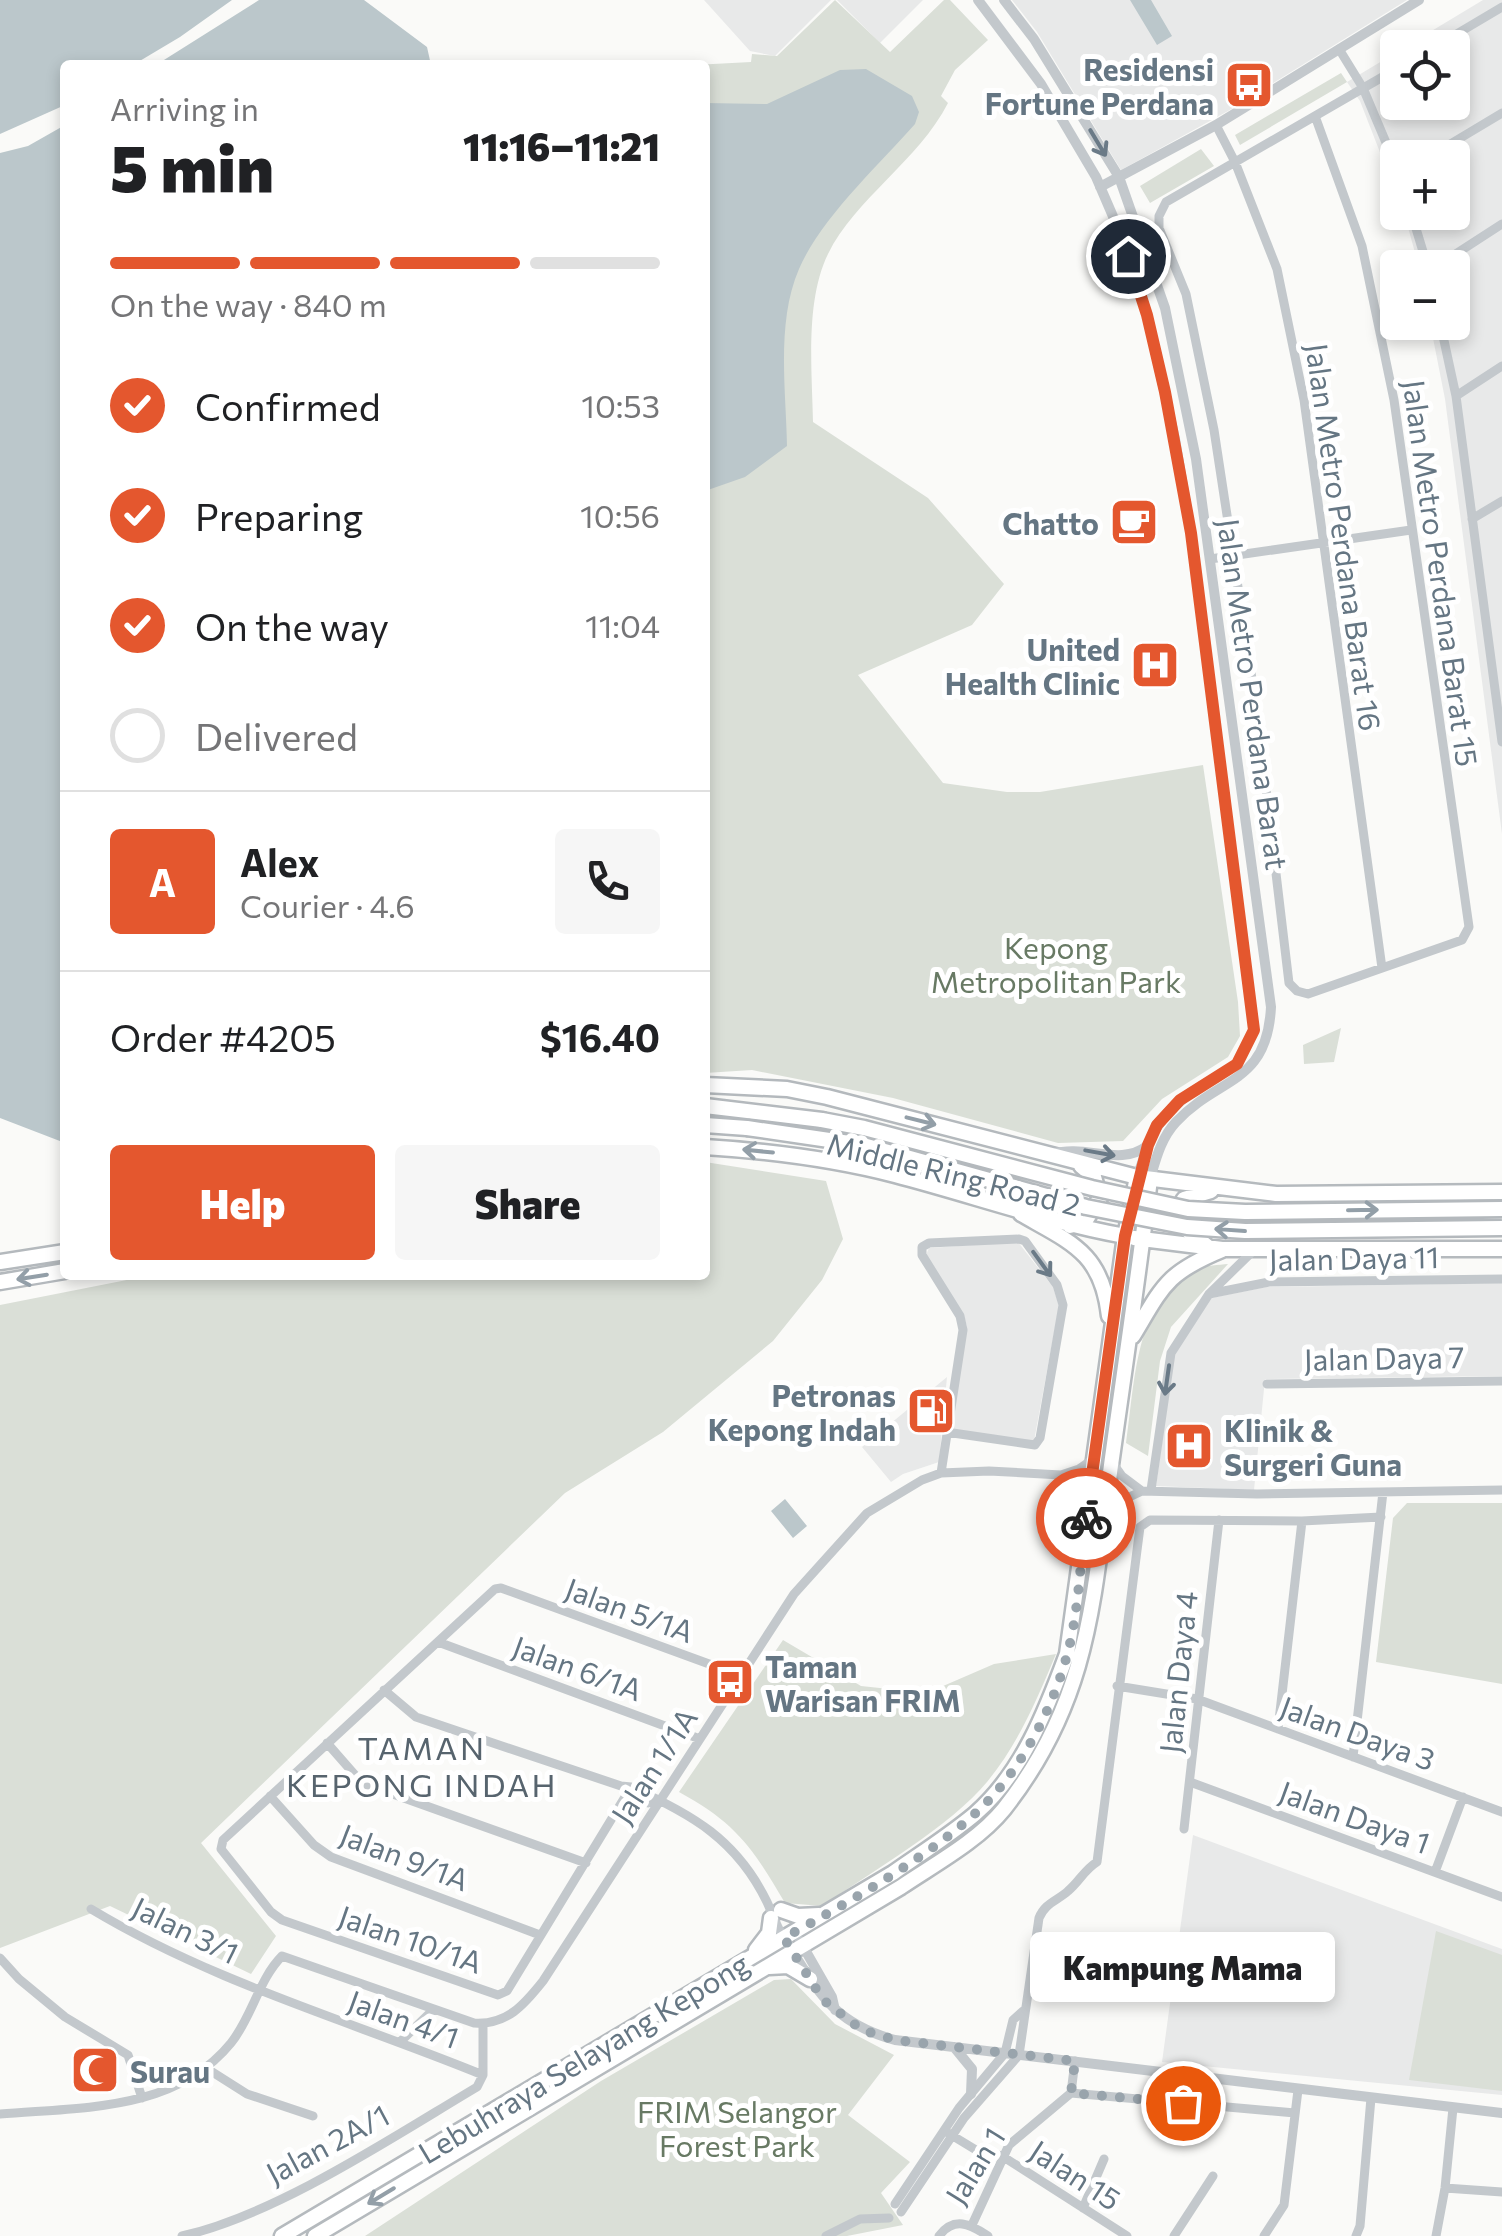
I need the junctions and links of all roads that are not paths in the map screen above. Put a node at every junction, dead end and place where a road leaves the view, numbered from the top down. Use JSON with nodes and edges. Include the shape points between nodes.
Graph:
{"nodes":[{"id":1,"x":978,"y":0,"type":"edge"},
{"id":2,"x":1004,"y":0,"type":"edge"},
{"id":3,"x":1419,"y":0,"type":"edge"},
{"id":4,"x":1502,"y":8,"type":"edge"},
{"id":5,"x":1464,"y":30,"type":"edge"},
{"id":6,"x":1339,"y":49,"type":"junction"},
{"id":7,"x":1380,"y":78,"type":"edge"},
{"id":8,"x":1363,"y":88,"type":"junction"},
{"id":9,"x":1502,"y":112,"type":"edge"},
{"id":10,"x":1315,"y":116,"type":"junction"},
{"id":11,"x":1216,"y":125,"type":"junction"},
{"id":12,"x":1385,"y":140,"type":"edge"},
{"id":13,"x":1456,"y":140,"type":"edge"},
{"id":14,"x":1235,"y":162,"type":"junction"},
{"id":15,"x":1119,"y":177,"type":"junction"},
{"id":16,"x":1100,"y":187,"type":"junction"},
{"id":17,"x":1502,"y":224,"type":"edge"},
{"id":18,"x":1460,"y":250,"type":"edge"},
{"id":19,"x":1444,"y":340,"type":"edge"},
{"id":20,"x":1502,"y":366,"type":"edge"},
{"id":21,"x":1456,"y":396,"type":"junction"},
{"id":22,"x":1502,"y":500,"type":"edge"},
{"id":23,"x":1472,"y":518,"type":"junction"},
{"id":24,"x":1411,"y":530,"type":"junction"},
{"id":25,"x":1323,"y":544,"type":"junction"},
{"id":26,"x":1234,"y":556,"type":"junction"},
{"id":27,"x":1210,"y":559,"type":"junction"},
{"id":28,"x":1498,"y":667,"type":"edge"},
{"id":29,"x":1502,"y":742,"type":"edge"},
{"id":30,"x":1382,"y":968,"type":"junction"},
{"id":31,"x":1254,"y":1030,"type":"junction"},
{"id":32,"x":1270,"y":1034,"type":"junction"},
{"id":33,"x":710,"y":1085,"type":"edge"},
{"id":34,"x":710,"y":1106,"type":"edge"},
{"id":35,"x":710,"y":1126,"type":"edge"},
{"id":36,"x":1148,"y":1145,"type":"junction"},
{"id":37,"x":710,"y":1147,"type":"edge"},
{"id":38,"x":1050,"y":1155,"type":"junction"},
{"id":39,"x":1077,"y":1162,"type":"junction"},
{"id":40,"x":1144,"y":1178,"type":"junction"},
{"id":41,"x":1226,"y":1190,"type":"junction"},
{"id":42,"x":1502,"y":1192,"type":"edge"},
{"id":43,"x":1006,"y":1206,"type":"junction"},
{"id":44,"x":1502,"y":1209,"type":"edge"},
{"id":45,"x":1070,"y":1226,"type":"junction"},
{"id":46,"x":1502,"y":1228,"type":"edge"},
{"id":47,"x":1125,"y":1236,"type":"junction"},
{"id":48,"x":1143,"y":1239,"type":"junction"},
{"id":49,"x":1215,"y":1248,"type":"junction"},
{"id":50,"x":1254,"y":1250,"type":"junction"},
{"id":51,"x":1502,"y":1250,"type":"edge"},
{"id":52,"x":60,"y":1253,"type":"edge"},
{"id":53,"x":0,"y":1262,"type":"edge"},
{"id":54,"x":60,"y":1272,"type":"edge"},
{"id":55,"x":1502,"y":1279,"type":"edge"},
{"id":56,"x":0,"y":1282,"type":"edge"},
{"id":57,"x":1209,"y":1294,"type":"junction"},
{"id":58,"x":1112,"y":1342,"type":"junction"},
{"id":59,"x":1129,"y":1342,"type":"junction"},
{"id":60,"x":1502,"y":1381,"type":"edge"},
{"id":61,"x":1267,"y":1384,"type":"dead end"},
{"id":62,"x":946,"y":1432,"type":"junction"},
{"id":63,"x":1094,"y":1458,"type":"junction"},
{"id":64,"x":1112,"y":1460,"type":"junction"},
{"id":65,"x":941,"y":1474,"type":"junction"},
{"id":66,"x":1061,"y":1475,"type":"junction"},
{"id":67,"x":1146,"y":1490,"type":"junction"},
{"id":68,"x":1502,"y":1490,"type":"edge"},
{"id":69,"x":1384,"y":1492,"type":"junction"},
{"id":70,"x":1089,"y":1500,"type":"junction"},
{"id":71,"x":1380,"y":1517,"type":"junction"},
{"id":72,"x":1104,"y":1519,"type":"junction"},
{"id":73,"x":1219,"y":1520,"type":"junction"},
{"id":74,"x":1302,"y":1521,"type":"junction"},
{"id":75,"x":438,"y":1642,"type":"junction"},
{"id":76,"x":742,"y":1676,"type":"junction"},
{"id":77,"x":1117,"y":1686,"type":"junction"},
{"id":78,"x":384,"y":1690,"type":"junction"},
{"id":79,"x":1197,"y":1699,"type":"junction"},
{"id":80,"x":1278,"y":1729,"type":"junction"},
{"id":81,"x":700,"y":1739,"type":"junction"},
{"id":82,"x":327,"y":1743,"type":"junction"},
{"id":83,"x":1352,"y":1757,"type":"junction"},
{"id":84,"x":1190,"y":1782,"type":"junction"},
{"id":85,"x":626,"y":1789,"type":"junction"},
{"id":86,"x":270,"y":1796,"type":"junction"},
{"id":87,"x":1463,"y":1798,"type":"junction"},
{"id":88,"x":659,"y":1800,"type":"junction"},
{"id":89,"x":1502,"y":1812,"type":"edge"},
{"id":90,"x":1184,"y":1830,"type":"dead end"},
{"id":91,"x":586,"y":1863,"type":"junction"},
{"id":92,"x":1435,"y":1872,"type":"junction"},
{"id":93,"x":1502,"y":1897,"type":"edge"},
{"id":94,"x":91,"y":1909,"type":"dead end"},
{"id":95,"x":773,"y":1911,"type":"junction"},
{"id":96,"x":824,"y":1914,"type":"junction"},
{"id":97,"x":540,"y":1934,"type":"junction"},
{"id":98,"x":793,"y":1942,"type":"junction"},
{"id":99,"x":0,"y":1958,"type":"edge"},
{"id":100,"x":745,"y":1961,"type":"junction"},
{"id":101,"x":765,"y":1967,"type":"junction"},
{"id":102,"x":810,"y":1979,"type":"junction"},
{"id":103,"x":260,"y":1992,"type":"junction"},
{"id":104,"x":433,"y":2010,"type":"junction"},
{"id":105,"x":836,"y":2011,"type":"junction"},
{"id":106,"x":1023,"y":2011,"type":"junction"},
{"id":107,"x":483,"y":2024,"type":"junction"},
{"id":108,"x":400,"y":2042,"type":"junction"},
{"id":109,"x":954,"y":2047,"type":"junction"},
{"id":110,"x":1005,"y":2053,"type":"junction"},
{"id":111,"x":1019,"y":2055,"type":"junction"},
{"id":112,"x":1075,"y":2061,"type":"junction"},
{"id":113,"x":206,"y":2068,"type":"junction"},
{"id":114,"x":483,"y":2074,"type":"junction"},
{"id":115,"x":1298,"y":2090,"type":"junction"},
{"id":116,"x":1071,"y":2093,"type":"junction"},
{"id":117,"x":971,"y":2094,"type":"junction"},
{"id":118,"x":142,"y":2098,"type":"junction"},
{"id":119,"x":1371,"y":2098,"type":"junction"},
{"id":120,"x":1453,"y":2108,"type":"junction"},
{"id":121,"x":1502,"y":2113,"type":"edge"},
{"id":122,"x":0,"y":2114,"type":"edge"},
{"id":123,"x":1295,"y":2114,"type":"junction"},
{"id":124,"x":313,"y":2116,"type":"dead end"},
{"id":125,"x":948,"y":2133,"type":"junction"},
{"id":126,"x":1002,"y":2156,"type":"junction"},
{"id":127,"x":1104,"y":2160,"type":"dead end"},
{"id":128,"x":1213,"y":2176,"type":"dead end"},
{"id":129,"x":1445,"y":2188,"type":"junction"},
{"id":130,"x":1502,"y":2192,"type":"edge"},
{"id":131,"x":898,"y":2208,"type":"dead end"},
{"id":132,"x":1082,"y":2208,"type":"junction"},
{"id":133,"x":886,"y":2214,"type":"dead end"},
{"id":134,"x":972,"y":2225,"type":"junction"},
{"id":135,"x":182,"y":2236,"type":"edge"},
{"id":136,"x":282,"y":2236,"type":"edge"},
{"id":137,"x":314,"y":2236,"type":"edge"},
{"id":138,"x":826,"y":2236,"type":"edge"},
{"id":139,"x":940,"y":2236,"type":"edge"},
{"id":140,"x":988,"y":2236,"type":"edge"},
{"id":141,"x":1127,"y":2236,"type":"edge"},
{"id":142,"x":1174,"y":2236,"type":"edge"},
{"id":143,"x":1264,"y":2236,"type":"edge"},
{"id":144,"x":1356,"y":2236,"type":"edge"},
{"id":145,"x":1436,"y":2236,"type":"edge"}],
"edges":[{"from":1,"to":16,"type":"street","name":"Jalan Metro Perdana Barat","via":[[1041,84]]},
{"from":2,"to":15,"type":"street","name":"Jalan Metro Perdana Barat","one_way":true},
{"from":3,"to":6,"type":"street"},
{"from":4,"to":5,"type":"street"},
{"from":6,"to":8,"type":"street"},
{"from":6,"to":11,"type":"street"},
{"from":7,"to":8,"type":"street"},
{"from":8,"to":10,"type":"street"},
{"from":8,"to":12,"type":"street"},
{"from":9,"to":13,"type":"street"},
{"from":10,"to":14,"type":"street"},
{"from":10,"to":24,"type":"street","name":"Jalan Metro Perdana Barat 15","via":[[1362,246],[1394,400]]},
{"from":11,"to":14,"type":"street","name":"Jalan Metro Perdana Barat 16"},
{"from":11,"to":15,"type":"street"},
{"from":14,"to":25,"type":"street","name":"Jalan Metro Perdana Barat 16","via":[[1277,269],[1304,400]]},
{"from":14,"to":26,"type":"street","via":[[1166,202],[1159,216],[1186,294]]},
{"from":15,"to":16,"type":"street"},
{"from":15,"to":27,"type":"street","name":"Jalan Metro Perdana Barat","via":[[1165,308]]},
{"from":16,"to":31,"type":"street","name":"Jalan Metro Perdana Barat","via":[[1142,298],[1175,439]]},
{"from":17,"to":18,"type":"street"},
{"from":19,"to":21,"type":"street"},
{"from":20,"to":21,"type":"street"},
{"from":21,"to":23,"type":"street"},
{"from":22,"to":23,"type":"street"},
{"from":23,"to":28,"type":"street"},
{"from":24,"to":25,"type":"street"},
{"from":24,"to":30,"type":"street","name":"Jalan Metro Perdana Barat 15","via":[[1469,927],[1462,940]]},
{"from":25,"to":26,"type":"street"},
{"from":25,"to":30,"type":"street","name":"Jalan Metro Perdana Barat 16"},
{"from":26,"to":27,"type":"street"},
{"from":26,"to":30,"type":"street","via":[[1290,983],[1308,994]]},
{"from":27,"to":32,"type":"street","name":"Jalan Metro Perdana Barat"},
{"from":28,"to":29,"type":"street"},
{"from":31,"to":32,"type":"street"},
{"from":31,"to":36,"type":"street","via":[[1237,1064],[1180,1100]]},
{"from":32,"to":40,"type":"street","via":[[1244,1072],[1175,1123]]},
{"from":33,"to":38,"type":"main road","one_way":true,"via":[[827,1097]]},
{"from":34,"to":44,"type":"main road","name":"Middle Ring Road 2","one_way":true,"bridge":true,"via":[[864,1128],[1188,1208]]},
{"from":46,"to":35,"type":"main road","name":"Middle Ring Road 2","one_way":true,"bridge":true,"via":[[1187,1228],[863,1146]]},
{"from":38,"to":36,"type":"street","one_way":true,"via":[[1081,1150],[1128,1157]]},
{"from":36,"to":40,"type":"street"},
{"from":43,"to":37,"type":"main road","one_way":true,"via":[[825,1160]]},
{"from":38,"to":39,"type":"main road"},
{"from":39,"to":40,"type":"main road"},
{"from":39,"to":45,"type":"main road","via":[[1094,1177],[1100,1198],[1086,1220]]},
{"from":40,"to":41,"type":"main road"},
{"from":40,"to":47,"type":"main road","name":"Lebuhraya Selayang Kepong"},
{"from":40,"to":48,"type":"main road","name":"Lebuhraya Selayang Kepong"},
{"from":41,"to":42,"type":"main road"},
{"from":41,"to":49,"type":"main road","via":[[1193,1195],[1179,1208],[1186,1229]]},
{"from":43,"to":45,"type":"main road"},
{"from":43,"to":58,"type":"main road","via":[[1064,1239],[1100,1273]]},
{"from":45,"to":47,"type":"main road"},
{"from":47,"to":48,"type":"main road"},
{"from":47,"to":58,"type":"main road","name":"Lebuhraya Selayang Kepong"},
{"from":48,"to":49,"type":"main road"},
{"from":48,"to":59,"type":"main road","name":"Lebuhraya Selayang Kepong"},
{"from":49,"to":50,"type":"main road"},
{"from":49,"to":59,"type":"main road","via":[[1174,1274]]},
{"from":50,"to":51,"type":"main road"},
{"from":50,"to":57,"type":"street","name":"Jalan Daya 11"},
{"from":52,"to":53,"type":"main road"},
{"from":54,"to":56,"type":"main road","one_way":true},
{"from":55,"to":57,"type":"street","name":"Jalan Daya 11","via":[[1270,1282]]},
{"from":57,"to":67,"type":"street","name":"Jalan Daya 11","one_way":true,"via":[[1171,1353]]},
{"from":58,"to":63,"type":"main road","name":"Lebuhraya Selayang Kepong"},
{"from":59,"to":64,"type":"main road","name":"Lebuhraya Selayang Kepong"},
{"from":60,"to":61,"type":"street","name":"Jalan Daya 7"},
{"from":62,"to":62,"type":"street","one_way":true,"via":[[963,1330],[922,1248],[1020,1239],[1057,1285],[1063,1304],[1038,1442]]},
{"from":62,"to":65,"type":"street"},
{"from":63,"to":66,"type":"street"},
{"from":63,"to":70,"type":"main road","name":"Lebuhraya Selayang Kepong"},
{"from":64,"to":67,"type":"street","via":[[1122,1476]]},
{"from":64,"to":72,"type":"main road","name":"Lebuhraya Selayang Kepong"},
{"from":65,"to":66,"type":"street","name":"Jalan 1/1A"},
{"from":65,"to":76,"type":"street","name":"Jalan 1/1A","via":[[867,1513],[794,1594]]},
{"from":66,"to":70,"type":"street"},
{"from":67,"to":69,"type":"street"},
{"from":67,"to":72,"type":"street"},
{"from":68,"to":69,"type":"street"},
{"from":69,"to":71,"type":"street"},
{"from":70,"to":96,"type":"main road","name":"Lebuhraya Selayang Kepong","via":[[1068,1654],[1004,1782],[973,1815]]},
{"from":71,"to":74,"type":"street"},
{"from":71,"to":83,"type":"street"},
{"from":72,"to":98,"type":"main road","name":"Lebuhraya Selayang Kepong","via":[[1082,1660],[1065,1709],[1023,1783],[987,1826],[901,1886]]},
{"from":73,"to":74,"type":"street"},
{"from":73,"to":77,"type":"street","via":[[1150,1520],[1140,1527]]},
{"from":73,"to":79,"type":"street","name":"Jalan Daya 4"},
{"from":74,"to":80,"type":"street"},
{"from":75,"to":76,"type":"street","name":"Jalan 5/1A","via":[[501,1588]]},
{"from":75,"to":78,"type":"street"},
{"from":75,"to":81,"type":"street","name":"Jalan 6/1A"},
{"from":76,"to":81,"type":"street","name":"Jalan 1/1A"},
{"from":77,"to":79,"type":"street","name":"Jalan Daya 3"},
{"from":77,"to":106,"type":"street","via":[[1098,1862],[1043,1908]]},
{"from":78,"to":82,"type":"street"},
{"from":78,"to":85,"type":"street","via":[[416,1717]]},
{"from":79,"to":80,"type":"street","name":"Jalan Daya 3"},
{"from":79,"to":84,"type":"street","name":"Jalan Daya 4"},
{"from":80,"to":83,"type":"street","name":"Jalan Daya 3"},
{"from":81,"to":88,"type":"street","name":"Jalan 1/1A"},
{"from":82,"to":86,"type":"street"},
{"from":82,"to":91,"type":"street","via":[[362,1782]]},
{"from":83,"to":87,"type":"street","name":"Jalan Daya 3"},
{"from":84,"to":90,"type":"street","name":"Jalan Daya 4"},
{"from":84,"to":92,"type":"street","name":"Jalan Daya 1"},
{"from":85,"to":88,"type":"street","via":[[648,1803]]},
{"from":85,"to":91,"type":"street","name":"Jalan 10/1A"},
{"from":86,"to":97,"type":"street","name":"Jalan 9/1A","via":[[331,1856]]},
{"from":86,"to":97,"type":"street","name":"Jalan 10/1A","via":[[221,1849],[282,1920],[498,1996]]},
{"from":87,"to":89,"type":"street","name":"Jalan Daya 3"},
{"from":87,"to":92,"type":"street"},
{"from":88,"to":95,"type":"street","via":[[720,1836]]},
{"from":88,"to":107,"type":"street","name":"Jalan 1/1A","via":[[543,1981],[511,2016]]},
{"from":91,"to":97,"type":"street","name":"Jalan 10/1A"},
{"from":92,"to":93,"type":"street","name":"Jalan Daya 1"},
{"from":94,"to":103,"type":"street","name":"Jalan 3/1"},
{"from":95,"to":96,"type":"main road"},
{"from":95,"to":98,"type":"street"},
{"from":95,"to":100,"type":"main road","via":[[766,1938]]},
{"from":96,"to":98,"type":"main road","name":"Lebuhraya Selayang Kepong"},
{"from":98,"to":100,"type":"main road","name":"Lebuhraya Selayang Kepong"},
{"from":98,"to":101,"type":"main road","name":"Lebuhraya Selayang Kepong"},
{"from":98,"to":102,"type":"street"},
{"from":98,"to":105,"type":"street"},
{"from":99,"to":118,"type":"street","via":[[65,2017],[128,2055]]},
{"from":100,"to":136,"type":"main road","name":"Lebuhraya Selayang Kepong"},
{"from":101,"to":102,"type":"main road","via":[[788,1966]]},
{"from":101,"to":137,"type":"main road","name":"Lebuhraya Selayang Kepong","one_way":true},
{"from":102,"to":105,"type":"street"},
{"from":103,"to":104,"type":"street","via":[[279,1958],[295,1958]]},
{"from":103,"to":108,"type":"street","name":"Jalan 4/1"},
{"from":103,"to":113,"type":"street","via":[[232,2042]]},
{"from":104,"to":107,"type":"street"},
{"from":104,"to":108,"type":"street"},
{"from":105,"to":109,"type":"street","via":[[876,2035]]},
{"from":106,"to":110,"type":"street","via":[[1013,2020]]},
{"from":106,"to":111,"type":"street"},
{"from":107,"to":114,"type":"street","name":"Jalan 4/1"},
{"from":108,"to":114,"type":"street","name":"Jalan 4/1"},
{"from":109,"to":110,"type":"street"},
{"from":109,"to":117,"type":"street","via":[[972,2069]]},
{"from":110,"to":111,"type":"street"},
{"from":110,"to":117,"type":"street"},
{"from":111,"to":112,"type":"street"},
{"from":111,"to":125,"type":"street"},
{"from":112,"to":115,"type":"street"},
{"from":112,"to":116,"type":"street"},
{"from":113,"to":118,"type":"street","via":[[175,2089]]},
{"from":113,"to":124,"type":"street","via":[[247,2094]]},
{"from":114,"to":135,"type":"street","name":"Jalan 2A/1","via":[[477,2087],[292,2194]]},
{"from":115,"to":119,"type":"street"},
{"from":115,"to":123,"type":"street"},
{"from":116,"to":123,"type":"street"},
{"from":116,"to":126,"type":"street","name":"Jalan 1"},
{"from":117,"to":125,"type":"street"},
{"from":118,"to":122,"type":"street"},
{"from":119,"to":120,"type":"street"},
{"from":119,"to":144,"type":"street"},
{"from":120,"to":121,"type":"street"},
{"from":120,"to":129,"type":"street"},
{"from":123,"to":143,"type":"street","via":[[1284,2205]]},
{"from":125,"to":126,"type":"street","name":"Jalan 15"},
{"from":125,"to":131,"type":"street"},
{"from":126,"to":132,"type":"street","name":"Jalan 15"},
{"from":126,"to":134,"type":"street","name":"Jalan 1"},
{"from":127,"to":132,"type":"street"},
{"from":128,"to":142,"type":"street"},
{"from":129,"to":130,"type":"street"},
{"from":129,"to":145,"type":"street"},
{"from":132,"to":141,"type":"street","name":"Jalan 15"},
{"from":133,"to":138,"type":"street"},
{"from":134,"to":139,"type":"street","name":"Jalan 1","via":[[950,2224]]},
{"from":134,"to":140,"type":"street"}]}
